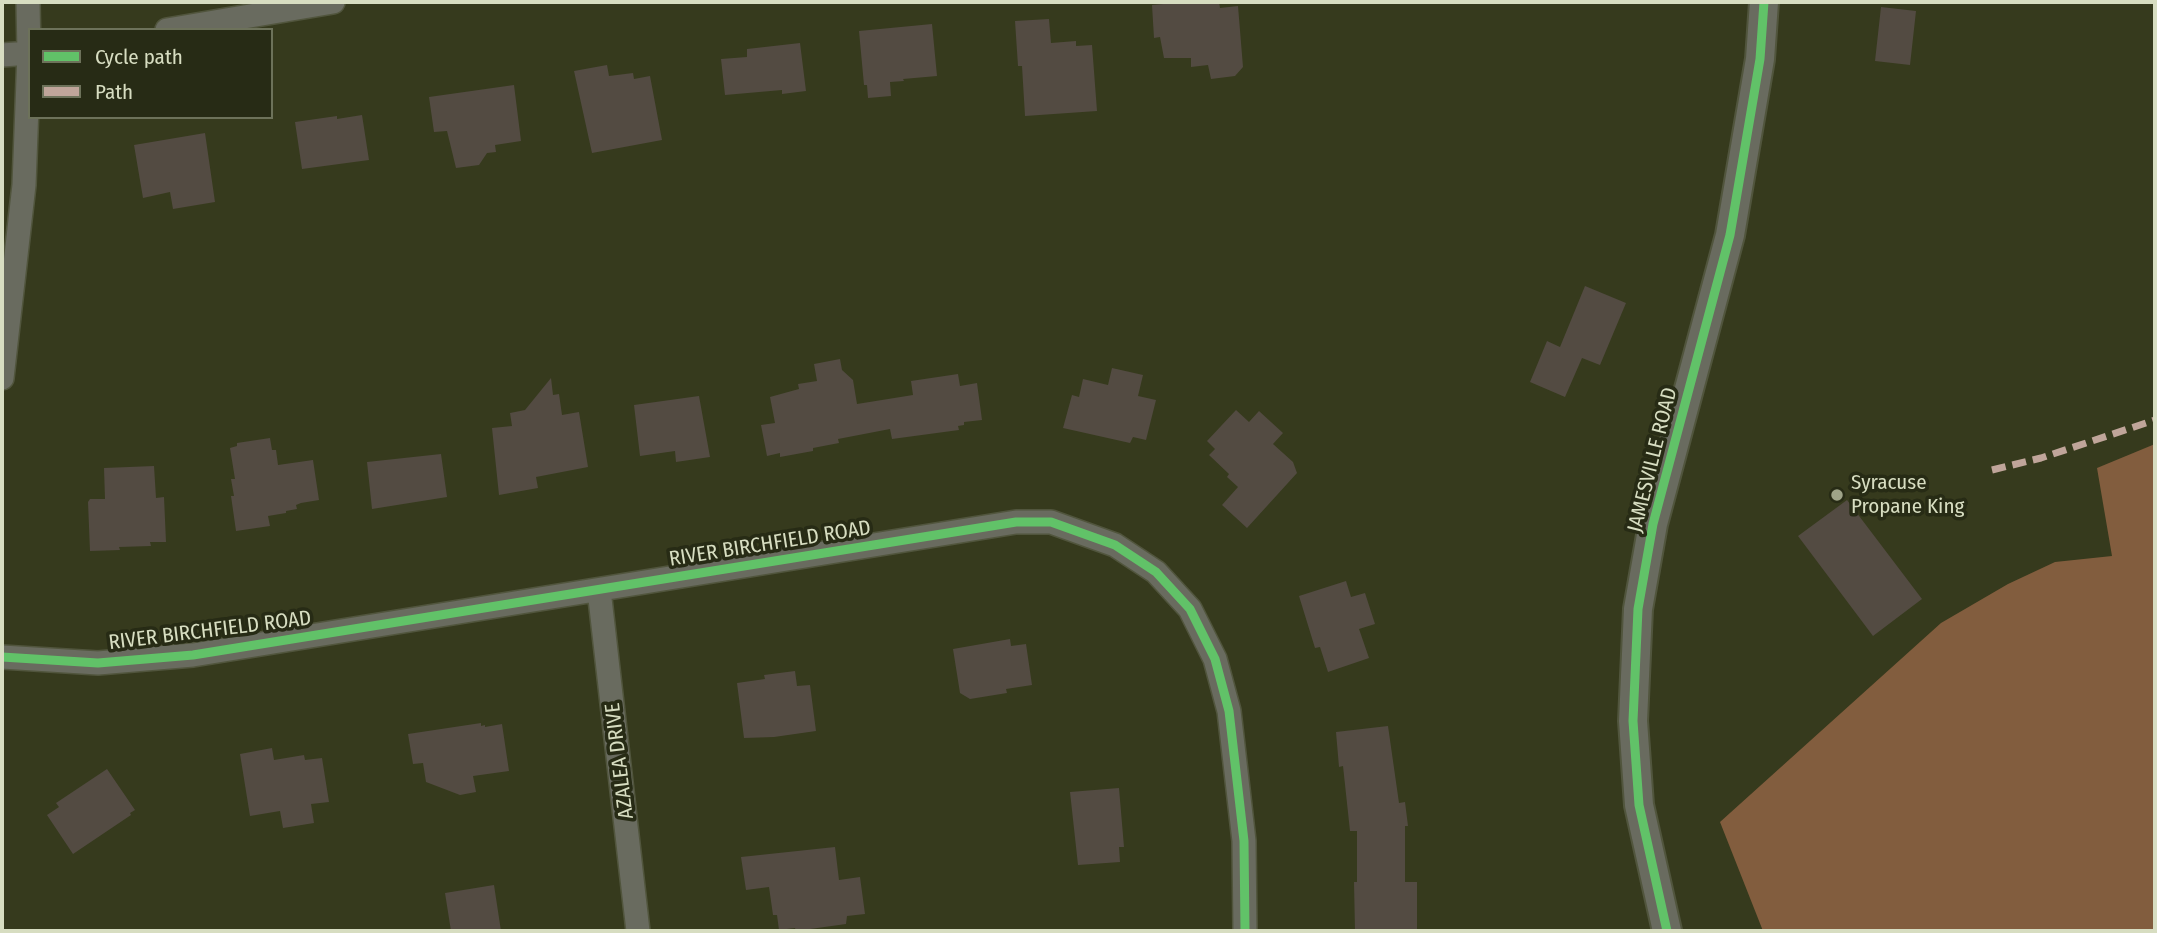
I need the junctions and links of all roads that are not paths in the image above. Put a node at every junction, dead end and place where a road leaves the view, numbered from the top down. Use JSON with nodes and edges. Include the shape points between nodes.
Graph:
{"nodes":[{"id":1,"x":28,"y":2,"type":"edge"},
{"id":2,"x":333,"y":2,"type":"edge"},
{"id":3,"x":1764,"y":2,"type":"edge"},
{"id":4,"x":29,"y":28,"type":"edge"},
{"id":5,"x":179,"y":28,"type":"edge"},
{"id":6,"x":28,"y":53,"type":"edge"},
{"id":7,"x":2,"y":55,"type":"edge"},
{"id":8,"x":28,"y":75,"type":"edge"},
{"id":9,"x":2,"y":377,"type":"edge"},
{"id":10,"x":599,"y":590,"type":"junction"},
{"id":11,"x":2,"y":657,"type":"edge"},
{"id":12,"x":638,"y":931,"type":"edge"},
{"id":13,"x":1245,"y":931,"type":"edge"},
{"id":14,"x":1667,"y":931,"type":"edge"}],
"edges":[{"from":1,"to":4,"type":"street"},
{"from":2,"to":5,"type":"street"},
{"from":3,"to":14,"type":"street","name":"JAMESVILLE ROAD","via":[[1760,60],[1731,235],[1653,524],[1638,609],[1633,721],[1639,805]]},
{"from":6,"to":7,"type":"street"},
{"from":8,"to":9,"type":"street","via":[[23,185]]},
{"from":10,"to":11,"type":"street","name":"RIVER BIRCHFIELD ROAD","via":[[193,655],[98,663]]},
{"from":10,"to":12,"type":"street","name":"AZALEA DRIVE"},
{"from":10,"to":13,"type":"street","name":"RIVER BIRCHFIELD ROAD","via":[[1016,522],[1051,522],[1115,545],[1156,572],[1190,610],[1215,659],[1229,711],[1242,828]]}]}
